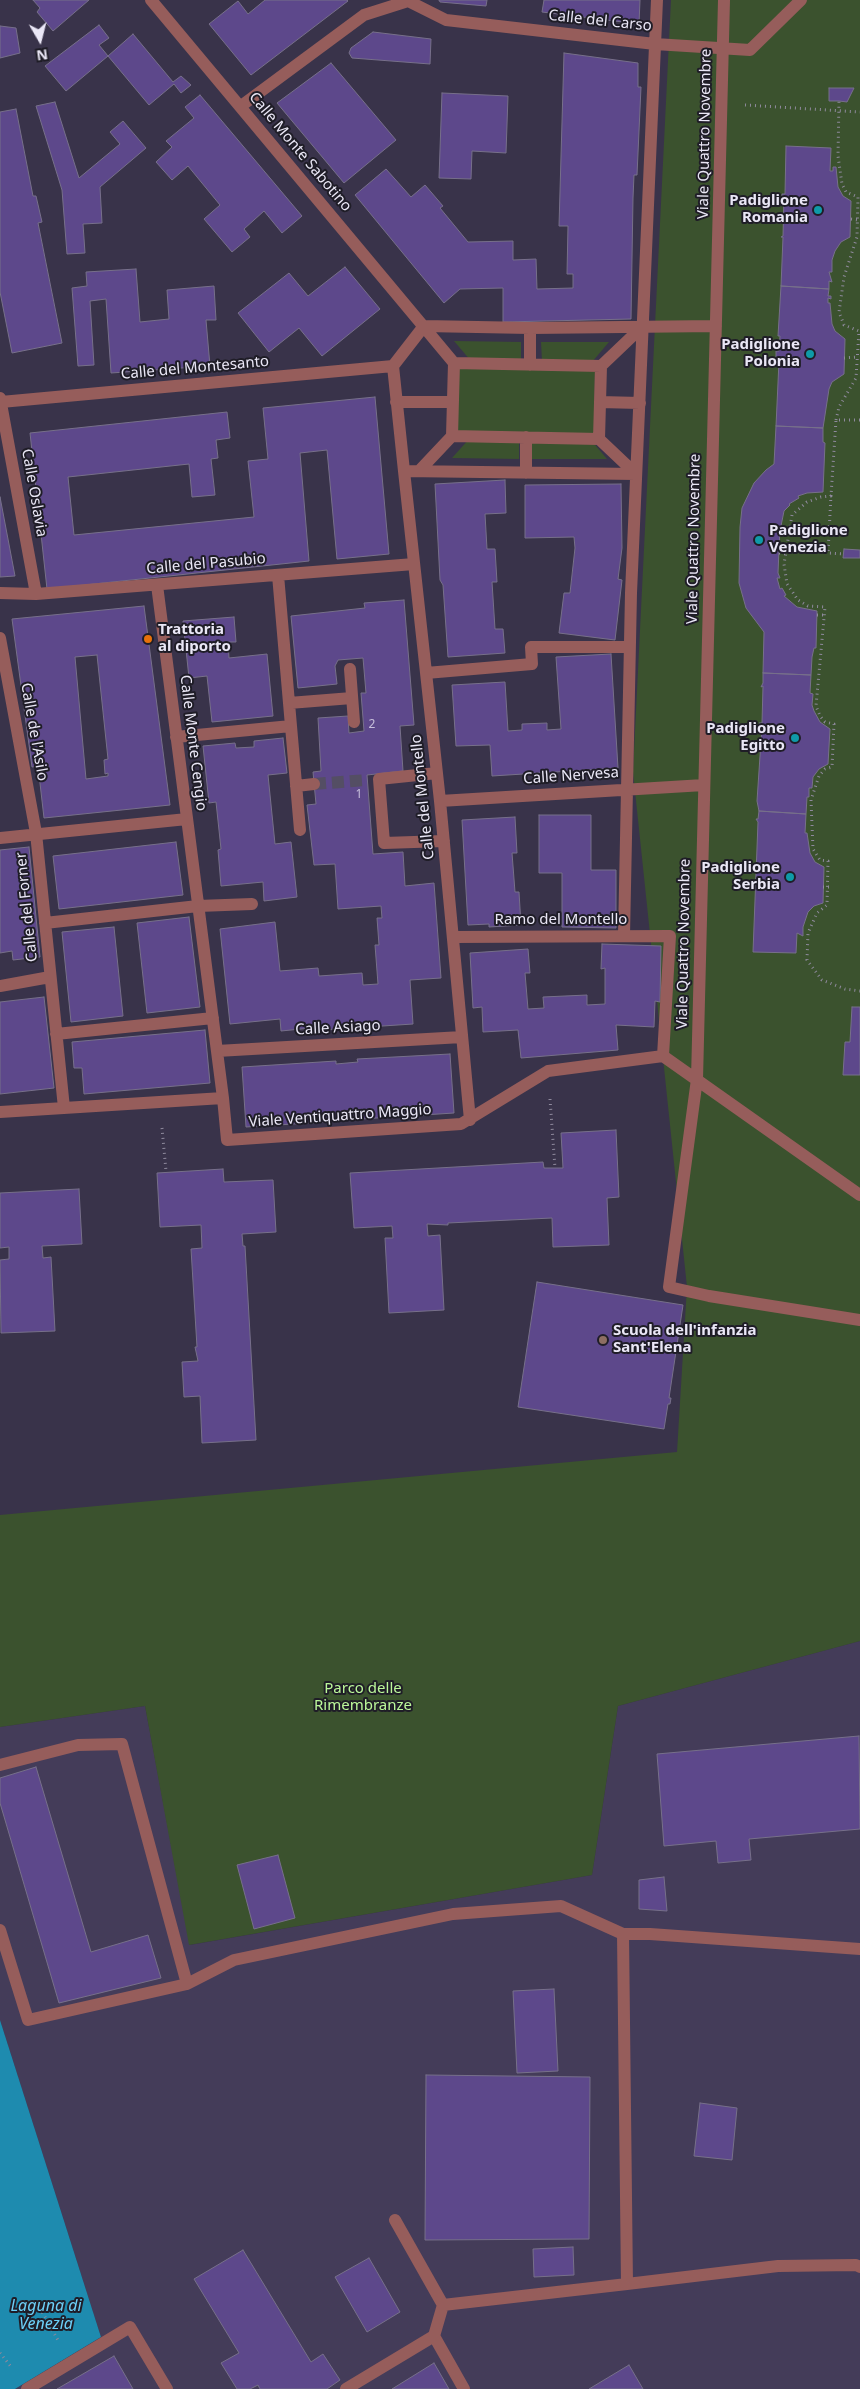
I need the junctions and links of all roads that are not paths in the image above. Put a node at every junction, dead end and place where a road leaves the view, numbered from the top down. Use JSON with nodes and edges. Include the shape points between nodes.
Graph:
{"nodes":[{"id":1,"x":151,"y":0,"type":"edge"},
{"id":2,"x":408,"y":0,"type":"edge"},
{"id":3,"x":657,"y":0,"type":"edge"},
{"id":4,"x":724,"y":0,"type":"edge"},
{"id":5,"x":801,"y":0,"type":"edge"},
{"id":6,"x":654,"y":44,"type":"junction"},
{"id":7,"x":723,"y":48,"type":"junction"},
{"id":8,"x":241,"y":106,"type":"junction"},
{"id":9,"x":424,"y":326,"type":"junction"},
{"id":10,"x":643,"y":326,"type":"junction"},
{"id":11,"x":716,"y":326,"type":"junction"},
{"id":12,"x":530,"y":328,"type":"junction"},
{"id":13,"x":454,"y":363,"type":"junction"},
{"id":14,"x":530,"y":365,"type":"junction"},
{"id":15,"x":393,"y":366,"type":"junction"},
{"id":16,"x":601,"y":366,"type":"junction"},
{"id":17,"x":0,"y":400,"type":"edge"},
{"id":18,"x":396,"y":402,"type":"junction"},
{"id":19,"x":453,"y":402,"type":"junction"},
{"id":20,"x":600,"y":402,"type":"junction"},
{"id":21,"x":640,"y":403,"type":"junction"},
{"id":22,"x":452,"y":436,"type":"junction"},
{"id":23,"x":526,"y":437,"type":"junction"},
{"id":24,"x":599,"y":439,"type":"junction"},
{"id":25,"x":404,"y":471,"type":"junction"},
{"id":26,"x":418,"y":471,"type":"junction"},
{"id":27,"x":526,"y":473,"type":"junction"},
{"id":28,"x":636,"y":474,"type":"junction"},
{"id":29,"x":414,"y":564,"type":"junction"},
{"id":30,"x":278,"y":575,"type":"junction"},
{"id":31,"x":157,"y":584,"type":"junction"},
{"id":32,"x":0,"y":593,"type":"edge"},
{"id":33,"x":36,"y":594,"type":"junction"},
{"id":34,"x":0,"y":638,"type":"edge"},
{"id":35,"x":630,"y":647,"type":"junction"},
{"id":36,"x":350,"y":669,"type":"dead end"},
{"id":37,"x":426,"y":673,"type":"junction"},
{"id":38,"x":352,"y":698,"type":"junction"},
{"id":39,"x":289,"y":703,"type":"junction"},
{"id":40,"x":354,"y":722,"type":"dead end"},
{"id":41,"x":291,"y":726,"type":"junction"},
{"id":42,"x":176,"y":737,"type":"junction"},
{"id":43,"x":437,"y":773,"type":"junction"},
{"id":44,"x":314,"y":784,"type":"tunnel mouth"},
{"id":45,"x":704,"y":785,"type":"junction"},
{"id":46,"x":296,"y":786,"type":"junction"},
{"id":47,"x":626,"y":789,"type":"junction"},
{"id":48,"x":440,"y":801,"type":"junction"},
{"id":49,"x":187,"y":819,"type":"junction"},
{"id":50,"x":300,"y":830,"type":"dead end"},
{"id":51,"x":36,"y":833,"type":"junction"},
{"id":52,"x":0,"y":838,"type":"edge"},
{"id":53,"x":444,"y":841,"type":"junction"},
{"id":54,"x":252,"y":904,"type":"dead end"},
{"id":55,"x":198,"y":906,"type":"junction"},
{"id":56,"x":45,"y":923,"type":"junction"},
{"id":57,"x":624,"y":936,"type":"junction"},
{"id":58,"x":670,"y":936,"type":"joint"},
{"id":59,"x":453,"y":937,"type":"junction"},
{"id":60,"x":46,"y":978,"type":"junction"},
{"id":61,"x":0,"y":986,"type":"edge"},
{"id":62,"x":212,"y":1018,"type":"junction"},
{"id":63,"x":56,"y":1034,"type":"junction"},
{"id":64,"x":462,"y":1037,"type":"junction"},
{"id":65,"x":217,"y":1051,"type":"junction"},
{"id":66,"x":663,"y":1056,"type":"junction"},
{"id":67,"x":697,"y":1079,"type":"junction"},
{"id":68,"x":223,"y":1098,"type":"junction"},
{"id":69,"x":64,"y":1108,"type":"junction"},
{"id":70,"x":0,"y":1112,"type":"edge"},
{"id":71,"x":470,"y":1120,"type":"junction"},
{"id":72,"x":860,"y":1195,"type":"edge"},
{"id":73,"x":860,"y":1320,"type":"edge"},
{"id":74,"x":0,"y":1765,"type":"edge"},
{"id":75,"x":0,"y":1930,"type":"edge"},
{"id":76,"x":623,"y":1934,"type":"junction"},
{"id":77,"x":860,"y":1949,"type":"edge"},
{"id":78,"x":187,"y":1984,"type":"junction"},
{"id":79,"x":395,"y":2220,"type":"dead end"},
{"id":80,"x":860,"y":2267,"type":"edge"},
{"id":81,"x":627,"y":2284,"type":"junction"},
{"id":82,"x":443,"y":2305,"type":"junction"},
{"id":83,"x":434,"y":2336,"type":"junction"},
{"id":84,"x":27,"y":2389,"type":"edge"},
{"id":85,"x":167,"y":2389,"type":"edge"},
{"id":86,"x":346,"y":2389,"type":"edge"},
{"id":87,"x":464,"y":2389,"type":"edge"}],
"edges":[{"from":1,"to":8,"type":"street","name":"Calle Monte Sabotino"},
{"from":2,"to":6,"type":"street","name":"Calle del Carso","via":[[446,20]]},
{"from":2,"to":8,"type":"street","name":"Calle del Carso","via":[[364,15]]},
{"from":3,"to":6,"type":"street"},
{"from":4,"to":7,"type":"street","name":"Viale Quattro Novembre"},
{"from":5,"to":7,"type":"street","name":"Calle del Carso","via":[[750,50]]},
{"from":6,"to":7,"type":"street","name":"Calle del Carso"},
{"from":6,"to":10,"type":"street"},
{"from":7,"to":11,"type":"street","name":"Viale Quattro Novembre"},
{"from":8,"to":9,"type":"street","name":"Calle Monte Sabotino"},
{"from":9,"to":12,"type":"street"},
{"from":9,"to":13,"type":"street","name":"Calle Monte Sabotino"},
{"from":9,"to":15,"type":"street"},
{"from":10,"to":11,"type":"street"},
{"from":10,"to":12,"type":"street"},
{"from":10,"to":16,"type":"street"},
{"from":10,"to":21,"type":"street"},
{"from":11,"to":45,"type":"street","name":"Viale Quattro Novembre"},
{"from":12,"to":14,"type":"street"},
{"from":13,"to":14,"type":"street"},
{"from":13,"to":19,"type":"street"},
{"from":14,"to":16,"type":"street"},
{"from":15,"to":17,"type":"street","name":"Calle del Montesanto"},
{"from":15,"to":18,"type":"street","name":"Calle del Montello"},
{"from":16,"to":20,"type":"street"},
{"from":17,"to":33,"type":"street","name":"Calle Oslavia"},
{"from":18,"to":19,"type":"street"},
{"from":18,"to":25,"type":"street","name":"Calle del Montello"},
{"from":19,"to":22,"type":"street"},
{"from":20,"to":21,"type":"street"},
{"from":20,"to":24,"type":"street"},
{"from":21,"to":28,"type":"street"},
{"from":22,"to":23,"type":"street"},
{"from":22,"to":26,"type":"street"},
{"from":23,"to":24,"type":"street"},
{"from":23,"to":27,"type":"street"},
{"from":24,"to":28,"type":"street"},
{"from":25,"to":26,"type":"street"},
{"from":25,"to":29,"type":"street","name":"Calle del Montello"},
{"from":26,"to":27,"type":"street"},
{"from":27,"to":28,"type":"street"},
{"from":28,"to":35,"type":"street"},
{"from":29,"to":30,"type":"street","name":"Calle del Pasubio"},
{"from":29,"to":37,"type":"street","name":"Calle del Montello"},
{"from":30,"to":31,"type":"street","name":"Calle del Pasubio"},
{"from":30,"to":39,"type":"street"},
{"from":31,"to":33,"type":"street","name":"Calle del Pasubio"},
{"from":31,"to":42,"type":"street","name":"Calle Monte Cengio"},
{"from":32,"to":33,"type":"street","name":"Calle del Pasubio"},
{"from":34,"to":51,"type":"street","name":"Calle de l'Asilo"},
{"from":35,"to":37,"type":"street","via":[[531,647],[532,664]]},
{"from":35,"to":47,"type":"street"},
{"from":36,"to":38,"type":"street"},
{"from":37,"to":43,"type":"street","name":"Calle del Montello"},
{"from":38,"to":39,"type":"street"},
{"from":38,"to":40,"type":"street"},
{"from":39,"to":41,"type":"street"},
{"from":41,"to":42,"type":"street"},
{"from":41,"to":46,"type":"street"},
{"from":42,"to":49,"type":"street","name":"Calle Monte Cengio"},
{"from":43,"to":48,"type":"street","name":"Calle del Montello"},
{"from":43,"to":53,"type":"street","via":[[373,780],[384,843]]},
{"from":44,"to":46,"type":"street"},
{"from":45,"to":47,"type":"street","name":"Calle Nervesa"},
{"from":45,"to":67,"type":"street","name":"Viale Quattro Novembre"},
{"from":46,"to":50,"type":"street"},
{"from":47,"to":48,"type":"street","name":"Calle Nervesa"},
{"from":47,"to":57,"type":"street"},
{"from":48,"to":53,"type":"street","name":"Calle del Montello"},
{"from":49,"to":51,"type":"street"},
{"from":49,"to":55,"type":"street","name":"Calle Monte Cengio"},
{"from":51,"to":52,"type":"street"},
{"from":51,"to":56,"type":"street","name":"Calle del Forner"},
{"from":53,"to":59,"type":"street","name":"Calle del Montello"},
{"from":54,"to":55,"type":"street"},
{"from":55,"to":56,"type":"street"},
{"from":55,"to":62,"type":"street","name":"Calle Monte Cengio"},
{"from":56,"to":60,"type":"street","name":"Calle del Forner"},
{"from":57,"to":58,"type":"street","name":"Ramo del Montello"},
{"from":57,"to":59,"type":"street","name":"Ramo del Montello"},
{"from":58,"to":66,"type":"street","name":"Viale Quattro Novembre"},
{"from":59,"to":64,"type":"street","name":"Calle del Montello"},
{"from":60,"to":61,"type":"street"},
{"from":60,"to":63,"type":"street","name":"Calle del Forner"},
{"from":62,"to":63,"type":"street"},
{"from":62,"to":65,"type":"street","name":"Calle Monte Cengio"},
{"from":63,"to":69,"type":"street","name":"Calle del Forner"},
{"from":64,"to":65,"type":"street","name":"Calle Asiago"},
{"from":64,"to":71,"type":"street","name":"Calle del Montello"},
{"from":65,"to":68,"type":"street","name":"Calle Monte Cengio"},
{"from":66,"to":67,"type":"street"},
{"from":66,"to":71,"type":"street","name":"Viale Ventiquattro Maggio","via":[[548,1071]]},
{"from":67,"to":72,"type":"street"},
{"from":67,"to":73,"type":"street","via":[[670,1287]]},
{"from":68,"to":69,"type":"street"},
{"from":68,"to":71,"type":"street","name":"Viale Ventiquattro Maggio","via":[[227,1140],[461,1124]]},
{"from":69,"to":70,"type":"street"},
{"from":74,"to":78,"type":"street","via":[[78,1745],[122,1744]]},
{"from":75,"to":78,"type":"street","via":[[28,2020]]},
{"from":76,"to":77,"type":"street"},
{"from":76,"to":78,"type":"street","via":[[561,1906],[452,1914],[234,1960]]},
{"from":76,"to":81,"type":"street"},
{"from":79,"to":82,"type":"street"},
{"from":80,"to":81,"type":"street","via":[[778,2266]]},
{"from":81,"to":82,"type":"street"},
{"from":82,"to":83,"type":"street"},
{"from":83,"to":86,"type":"street"},
{"from":83,"to":87,"type":"street"},
{"from":84,"to":85,"type":"street","via":[[130,2327]]}]}
